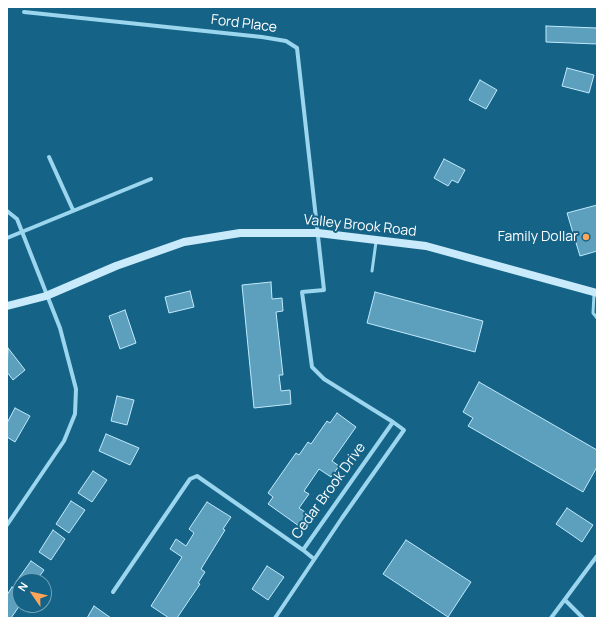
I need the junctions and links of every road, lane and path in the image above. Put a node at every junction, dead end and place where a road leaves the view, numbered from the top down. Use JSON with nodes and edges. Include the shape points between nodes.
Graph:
{"nodes":[{"id":1,"x":24,"y":12,"type":"dead end"},
{"id":2,"x":49,"y":157,"type":"dead end"},
{"id":3,"x":151,"y":179,"type":"dead end"},
{"id":4,"x":7,"y":210,"type":"edge"},
{"id":5,"x":73,"y":210,"type":"junction"},
{"id":6,"x":22,"y":231,"type":"junction"},
{"id":7,"x":318,"y":233,"type":"junction"},
{"id":8,"x":7,"y":238,"type":"edge"},
{"id":9,"x":376,"y":240,"type":"junction"},
{"id":10,"x":372,"y":272,"type":"dead end"},
{"id":11,"x":596,"y":292,"type":"edge"},
{"id":12,"x":46,"y":296,"type":"junction"},
{"id":13,"x":7,"y":306,"type":"edge"},
{"id":14,"x":597,"y":318,"type":"edge"},
{"id":15,"x":393,"y":422,"type":"junction"},
{"id":16,"x":7,"y":525,"type":"edge"},
{"id":17,"x":303,"y":550,"type":"junction"},
{"id":18,"x":597,"y":556,"type":"edge"},
{"id":19,"x":314,"y":559,"type":"junction"},
{"id":20,"x":113,"y":592,"type":"dead end"},
{"id":21,"x":564,"y":600,"type":"junction"},
{"id":22,"x":275,"y":618,"type":"edge"},
{"id":23,"x":551,"y":618,"type":"edge"},
{"id":24,"x":583,"y":618,"type":"edge"}],
"edges":[{"from":1,"to":7,"type":"street","name":"Ford Place","via":[[262,37],[286,41],[297,48]]},
{"from":2,"to":5,"type":"street"},
{"from":3,"to":5,"type":"street"},
{"from":4,"to":6,"type":"street","via":[[17,219]]},
{"from":5,"to":6,"type":"street"},
{"from":6,"to":8,"type":"street"},
{"from":6,"to":12,"type":"street"},
{"from":7,"to":9,"type":"main road","name":"Valley Brook Road"},
{"from":7,"to":12,"type":"main road","name":"Valley Brook Road","via":[[240,233],[184,242],[116,266]]},
{"from":7,"to":15,"type":"street","name":"Cedar Brook Drive","via":[[324,290],[302,292],[312,367],[324,379]]},
{"from":9,"to":10,"type":"lane"},
{"from":9,"to":11,"type":"main road","name":"Valley Brook Road","via":[[426,246]]},
{"from":11,"to":14,"type":"lane","via":[[593,313]]},
{"from":12,"to":13,"type":"main road","name":"Valley Brook Road"},
{"from":12,"to":16,"type":"street","via":[[60,328],[76,389],[76,414],[64,441]]},
{"from":15,"to":17,"type":"street","name":"Cedar Brook Drive"},
{"from":15,"to":19,"type":"street","name":"Cedar Brook Drive","via":[[404,430]]},
{"from":17,"to":19,"type":"street"},
{"from":17,"to":20,"type":"street","name":"Cedar Brook Drive","via":[[197,476],[190,479]]},
{"from":18,"to":21,"type":"street"},
{"from":19,"to":22,"type":"street","name":"Cedar Brook Drive"},
{"from":21,"to":23,"type":"street"},
{"from":21,"to":24,"type":"street"}]}
